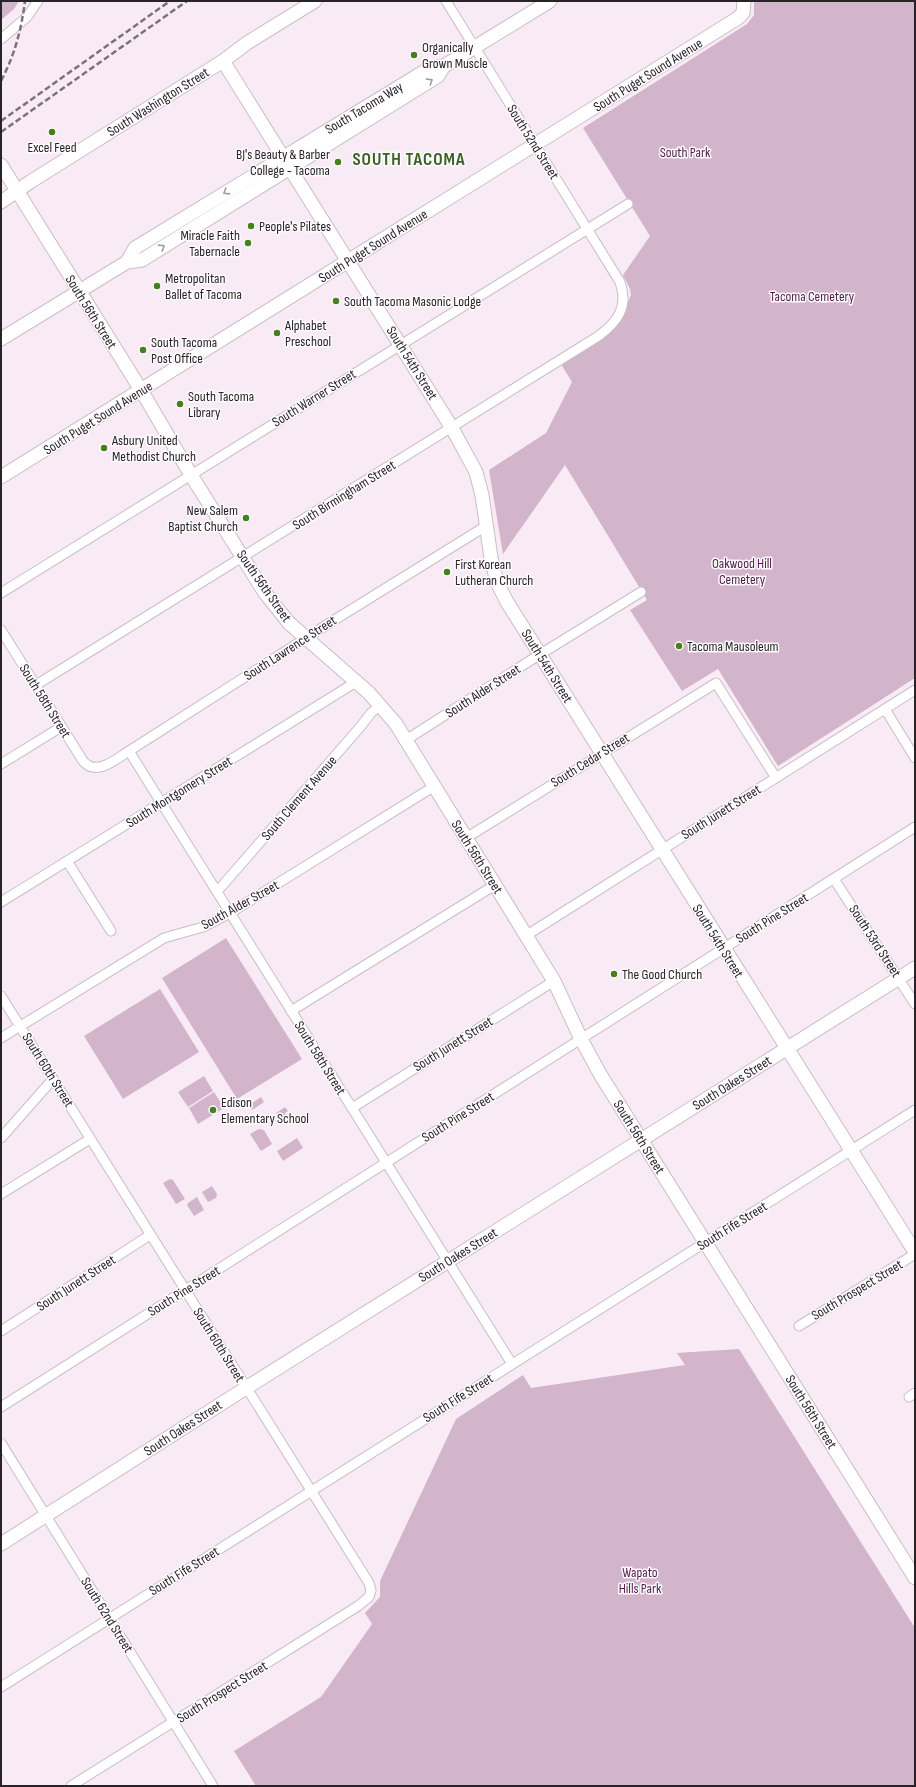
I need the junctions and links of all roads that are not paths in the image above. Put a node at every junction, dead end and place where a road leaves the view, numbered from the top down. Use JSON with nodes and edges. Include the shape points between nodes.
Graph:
{"nodes":[{"id":1,"x":38,"y":1,"type":"edge"},
{"id":2,"x":315,"y":1,"type":"edge"},
{"id":3,"x":446,"y":1,"type":"edge"},
{"id":4,"x":550,"y":1,"type":"edge"},
{"id":5,"x":743,"y":7,"type":"edge"},
{"id":6,"x":1,"y":39,"type":"edge"},
{"id":7,"x":475,"y":48,"type":"junction"},
{"id":8,"x":223,"y":62,"type":"junction"},
{"id":9,"x":535,"y":145,"type":"junction"},
{"id":10,"x":287,"y":163,"type":"junction"},
{"id":11,"x":1,"y":165,"type":"edge"},
{"id":12,"x":17,"y":190,"type":"junction"},
{"id":13,"x":1,"y":202,"type":"edge"},
{"id":14,"x":628,"y":204,"type":"dead end"},
{"id":15,"x":587,"y":229,"type":"junction"},
{"id":16,"x":348,"y":262,"type":"junction"},
{"id":17,"x":620,"y":282,"type":"joint"},
{"id":18,"x":79,"y":291,"type":"junction"},
{"id":19,"x":1,"y":339,"type":"edge"},
{"id":20,"x":400,"y":345,"type":"junction"},
{"id":21,"x":141,"y":390,"type":"junction"},
{"id":22,"x":452,"y":428,"type":"junction"},
{"id":23,"x":191,"y":475,"type":"junction"},
{"id":24,"x":1,"y":477,"type":"edge"},
{"id":25,"x":486,"y":526,"type":"junction"},
{"id":26,"x":243,"y":558,"type":"junction"},
{"id":27,"x":641,"y":592,"type":"dead end"},
{"id":28,"x":1,"y":593,"type":"edge"},
{"id":29,"x":1,"y":630,"type":"edge"},
{"id":30,"x":306,"y":638,"type":"junction"},
{"id":31,"x":539,"y":655,"type":"junction"},
{"id":32,"x":356,"y":682,"type":"junction"},
{"id":33,"x":36,"y":685,"type":"junction"},
{"id":34,"x":915,"y":690,"type":"edge"},
{"id":35,"x":380,"y":705,"type":"junction"},
{"id":36,"x":885,"y":709,"type":"junction"},
{"id":37,"x":61,"y":727,"type":"junction"},
{"id":38,"x":406,"y":740,"type":"junction"},
{"id":39,"x":129,"y":751,"type":"junction"},
{"id":40,"x":601,"y":753,"type":"junction"},
{"id":41,"x":915,"y":758,"type":"edge"},
{"id":42,"x":1,"y":764,"type":"edge"},
{"id":43,"x":93,"y":768,"type":"joint"},
{"id":44,"x":776,"y":778,"type":"junction"},
{"id":45,"x":433,"y":787,"type":"junction"},
{"id":46,"x":161,"y":803,"type":"junction"},
{"id":47,"x":915,"y":828,"type":"edge"},
{"id":48,"x":466,"y":838,"type":"junction"},
{"id":49,"x":661,"y":850,"type":"junction"},
{"id":50,"x":67,"y":861,"type":"junction"},
{"id":51,"x":834,"y":879,"type":"junction"},
{"id":52,"x":495,"y":885,"type":"junction"},
{"id":53,"x":217,"y":891,"type":"junction"},
{"id":54,"x":1,"y":902,"type":"edge"},
{"id":55,"x":230,"y":914,"type":"junction"},
{"id":56,"x":111,"y":931,"type":"dead end"},
{"id":57,"x":527,"y":935,"type":"junction"},
{"id":58,"x":724,"y":949,"type":"junction"},
{"id":59,"x":915,"y":968,"type":"edge"},
{"id":60,"x":899,"y":979,"type":"junction"},
{"id":61,"x":554,"y":981,"type":"junction"},
{"id":62,"x":1,"y":996,"type":"edge"},
{"id":63,"x":915,"y":1004,"type":"edge"},
{"id":64,"x":291,"y":1011,"type":"junction"},
{"id":65,"x":20,"y":1026,"type":"junction"},
{"id":66,"x":1,"y":1038,"type":"edge"},
{"id":67,"x":581,"y":1039,"type":"junction"},
{"id":68,"x":787,"y":1049,"type":"junction"},
{"id":69,"x":53,"y":1079,"type":"junction"},
{"id":70,"x":352,"y":1108,"type":"junction"},
{"id":71,"x":915,"y":1110,"type":"edge"},
{"id":72,"x":1,"y":1138,"type":"edge"},
{"id":73,"x":90,"y":1139,"type":"junction"},
{"id":74,"x":642,"y":1140,"type":"junction"},
{"id":75,"x":851,"y":1150,"type":"junction"},
{"id":76,"x":386,"y":1163,"type":"junction"},
{"id":77,"x":1,"y":1194,"type":"edge"},
{"id":78,"x":150,"y":1236,"type":"junction"},
{"id":79,"x":705,"y":1242,"type":"junction"},
{"id":80,"x":915,"y":1253,"type":"edge"},
{"id":81,"x":448,"y":1262,"type":"junction"},
{"id":82,"x":185,"y":1290,"type":"junction"},
{"id":83,"x":799,"y":1326,"type":"dead end"},
{"id":84,"x":1,"y":1331,"type":"edge"},
{"id":85,"x":512,"y":1364,"type":"junction"},
{"id":86,"x":246,"y":1388,"type":"junction"},
{"id":87,"x":1,"y":1407,"type":"edge"},
{"id":88,"x":1,"y":1443,"type":"edge"},
{"id":89,"x":310,"y":1492,"type":"junction"},
{"id":90,"x":46,"y":1516,"type":"junction"},
{"id":91,"x":1,"y":1544,"type":"edge"},
{"id":92,"x":915,"y":1578,"type":"edge"},
{"id":93,"x":371,"y":1593,"type":"joint"},
{"id":94,"x":109,"y":1619,"type":"junction"},
{"id":95,"x":1,"y":1687,"type":"edge"},
{"id":96,"x":173,"y":1722,"type":"junction"},
{"id":97,"x":71,"y":1786,"type":"edge"},
{"id":98,"x":214,"y":1786,"type":"edge"}],
"edges":[{"from":1,"to":6,"type":"street","via":[[27,17]]},
{"from":2,"to":8,"type":"street","name":"South Washington Street","via":[[247,43]]},
{"from":3,"to":7,"type":"street","name":"South 52nd Street"},
{"from":4,"to":7,"type":"street","name":"South Tacoma Way"},
{"from":5,"to":9,"type":"street","name":"South Puget Sound Avenue","via":[[738,18]]},
{"from":7,"to":9,"type":"street","name":"South 52nd Street"},
{"from":7,"to":10,"type":"street","name":"South Tacoma Way","via":[[444,66],[430,68]]},
{"from":8,"to":10,"type":"street","name":"South 54th Street"},
{"from":8,"to":12,"type":"street","name":"South Washington Street"},
{"from":9,"to":15,"type":"street","name":"South 52nd Street"},
{"from":9,"to":16,"type":"street","name":"South Puget Sound Avenue"},
{"from":10,"to":16,"type":"street","name":"South 54th Street"},
{"from":10,"to":18,"type":"street","name":"South Tacoma Way","via":[[142,260],[127,262]]},
{"from":11,"to":12,"type":"street","name":"South 56th Street"},
{"from":12,"to":13,"type":"street","name":"South Washington Street"},
{"from":12,"to":18,"type":"street","name":"South 56th Street"},
{"from":14,"to":15,"type":"street","name":"South Warner Street"},
{"from":15,"to":17,"type":"street","name":"South 52nd Street"},
{"from":15,"to":20,"type":"street","name":"South Warner Street"},
{"from":16,"to":20,"type":"street","name":"South 54th Street"},
{"from":16,"to":21,"type":"street","name":"South Puget Sound Avenue"},
{"from":17,"to":22,"type":"street","name":"South Birmingham Street","via":[[624,296],[622,307],[607,329]]},
{"from":18,"to":19,"type":"street","name":"South Tacoma Way"},
{"from":18,"to":21,"type":"street","name":"South 56th Street"},
{"from":20,"to":22,"type":"street","name":"South 54th Street"},
{"from":20,"to":23,"type":"street","name":"South Warner Street"},
{"from":21,"to":23,"type":"street","name":"South 56th Street"},
{"from":21,"to":24,"type":"street","name":"South Puget Sound Avenue"},
{"from":22,"to":25,"type":"street","name":"South 54th Street","via":[[476,472]]},
{"from":22,"to":26,"type":"street","name":"South Birmingham Street"},
{"from":23,"to":26,"type":"street","name":"South 56th Street"},
{"from":23,"to":28,"type":"street","name":"South Warner Street"},
{"from":25,"to":30,"type":"street","name":"South Lawrence Street"},
{"from":25,"to":31,"type":"street","name":"South 54th Street","via":[[497,582]]},
{"from":26,"to":30,"type":"street","name":"South 56th Street","via":[[281,614]]},
{"from":26,"to":33,"type":"street","name":"South Birmingham Street"},
{"from":27,"to":31,"type":"street","name":"South Alder Street"},
{"from":29,"to":33,"type":"street","name":"South 58th Street"},
{"from":30,"to":32,"type":"street","name":"South 56th Street"},
{"from":30,"to":39,"type":"street","name":"South Lawrence Street"},
{"from":31,"to":38,"type":"street","name":"South Alder Street"},
{"from":31,"to":40,"type":"street","name":"South 54th Street"},
{"from":32,"to":35,"type":"street","name":"South 56th Street"},
{"from":32,"to":46,"type":"street","name":"South Montgomery Street"},
{"from":33,"to":37,"type":"street","name":"South 58th Street"},
{"from":34,"to":36,"type":"street","name":"South Junett Street"},
{"from":35,"to":38,"type":"street","name":"South 56th Street"},
{"from":35,"to":53,"type":"street","name":"South Clement Avenue"},
{"from":36,"to":41,"type":"street"},
{"from":36,"to":44,"type":"street","name":"South Junett Street"},
{"from":37,"to":42,"type":"street"},
{"from":37,"to":43,"type":"street","name":"South 58th Street","via":[[83,761]]},
{"from":38,"to":45,"type":"street","name":"South 56th Street"},
{"from":39,"to":43,"type":"street","name":"South Lawrence Street","via":[[106,765]]},
{"from":39,"to":46,"type":"street","name":"South 58th Street"},
{"from":40,"to":44,"type":"street","name":"South Cedar Street","via":[[716,683]]},
{"from":40,"to":48,"type":"street","name":"South Cedar Street"},
{"from":40,"to":49,"type":"street","name":"South 54th Street"},
{"from":44,"to":49,"type":"street","name":"South Junett Street"},
{"from":45,"to":48,"type":"street","name":"South 56th Street"},
{"from":45,"to":55,"type":"street","name":"South Alder Street"},
{"from":46,"to":50,"type":"street","name":"South Montgomery Street"},
{"from":46,"to":53,"type":"street","name":"South 58th Street"},
{"from":47,"to":51,"type":"street","name":"South Pine Street"},
{"from":48,"to":52,"type":"street","name":"South 56th Street"},
{"from":49,"to":57,"type":"street","name":"South Junett Street"},
{"from":49,"to":58,"type":"street","name":"South 54th Street"},
{"from":50,"to":54,"type":"street","name":"South Montgomery Street"},
{"from":50,"to":56,"type":"street"},
{"from":51,"to":58,"type":"street","name":"South Pine Street"},
{"from":51,"to":60,"type":"street","name":"South 53rd Street"},
{"from":52,"to":57,"type":"street","name":"South 56th Street"},
{"from":52,"to":64,"type":"street"},
{"from":53,"to":55,"type":"street","name":"South 58th Street"},
{"from":55,"to":64,"type":"street","name":"South 58th Street"},
{"from":55,"to":65,"type":"street","name":"South Alder Street","via":[[203,927],[164,938]]},
{"from":57,"to":61,"type":"street","name":"South 56th Street"},
{"from":58,"to":67,"type":"street","name":"South Pine Street"},
{"from":58,"to":68,"type":"street","name":"South 54th Street"},
{"from":59,"to":60,"type":"street","name":"South Oakes Street"},
{"from":60,"to":63,"type":"street","name":"South 53rd Street"},
{"from":60,"to":68,"type":"street","name":"South Oakes Street"},
{"from":61,"to":67,"type":"street","name":"South 56th Street"},
{"from":61,"to":70,"type":"street","name":"South Junett Street"},
{"from":62,"to":65,"type":"street","name":"South 60th Street"},
{"from":64,"to":70,"type":"street","name":"South 58th Street"},
{"from":65,"to":66,"type":"street","name":"South Alder Street"},
{"from":65,"to":69,"type":"street","name":"South 60th Street"},
{"from":67,"to":74,"type":"street","name":"South 56th Street"},
{"from":67,"to":76,"type":"street","name":"South Pine Street"},
{"from":68,"to":74,"type":"street","name":"South Oakes Street"},
{"from":68,"to":75,"type":"street","name":"South 54th Street"},
{"from":69,"to":72,"type":"street"},
{"from":69,"to":73,"type":"street","name":"South 60th Street"},
{"from":70,"to":76,"type":"street","name":"South 58th Street"},
{"from":71,"to":75,"type":"street","name":"South Fife Street"},
{"from":73,"to":77,"type":"street"},
{"from":73,"to":78,"type":"street","name":"South 60th Street"},
{"from":74,"to":79,"type":"street","name":"South 56th Street"},
{"from":74,"to":81,"type":"street","name":"South Oakes Street"},
{"from":75,"to":79,"type":"street","name":"South Fife Street"},
{"from":75,"to":80,"type":"street","name":"South 54th Street"},
{"from":76,"to":81,"type":"street","name":"South 58th Street"},
{"from":76,"to":82,"type":"street","name":"South Pine Street"},
{"from":78,"to":82,"type":"street","name":"South 60th Street"},
{"from":78,"to":84,"type":"street","name":"South Junett Street"},
{"from":79,"to":85,"type":"street","name":"South Fife Street"},
{"from":79,"to":92,"type":"street","name":"South 56th Street"},
{"from":80,"to":83,"type":"street","name":"South Prospect Street"},
{"from":81,"to":85,"type":"street","name":"South 58th Street"},
{"from":81,"to":86,"type":"street","name":"South Oakes Street"},
{"from":82,"to":86,"type":"street","name":"South 60th Street"},
{"from":82,"to":87,"type":"street","name":"South Pine Street"},
{"from":85,"to":89,"type":"street","name":"South Fife Street"},
{"from":86,"to":89,"type":"street","name":"South 60th Street"},
{"from":86,"to":90,"type":"street","name":"South Oakes Street"},
{"from":88,"to":90,"type":"street","name":"South 62nd Street"},
{"from":89,"to":93,"type":"street","name":"South 60th Street","via":[[369,1583]]},
{"from":89,"to":94,"type":"street","name":"South Fife Street"},
{"from":90,"to":91,"type":"street","name":"South Oakes Street"},
{"from":90,"to":94,"type":"street","name":"South 62nd Street"},
{"from":93,"to":96,"type":"street","name":"South Prospect Street","via":[[358,1606]]},
{"from":94,"to":95,"type":"street","name":"South Fife Street"},
{"from":94,"to":96,"type":"street","name":"South 62nd Street"},
{"from":96,"to":97,"type":"street","name":"South Prospect Street"},
{"from":96,"to":98,"type":"street","name":"South 62nd Street"}]}
